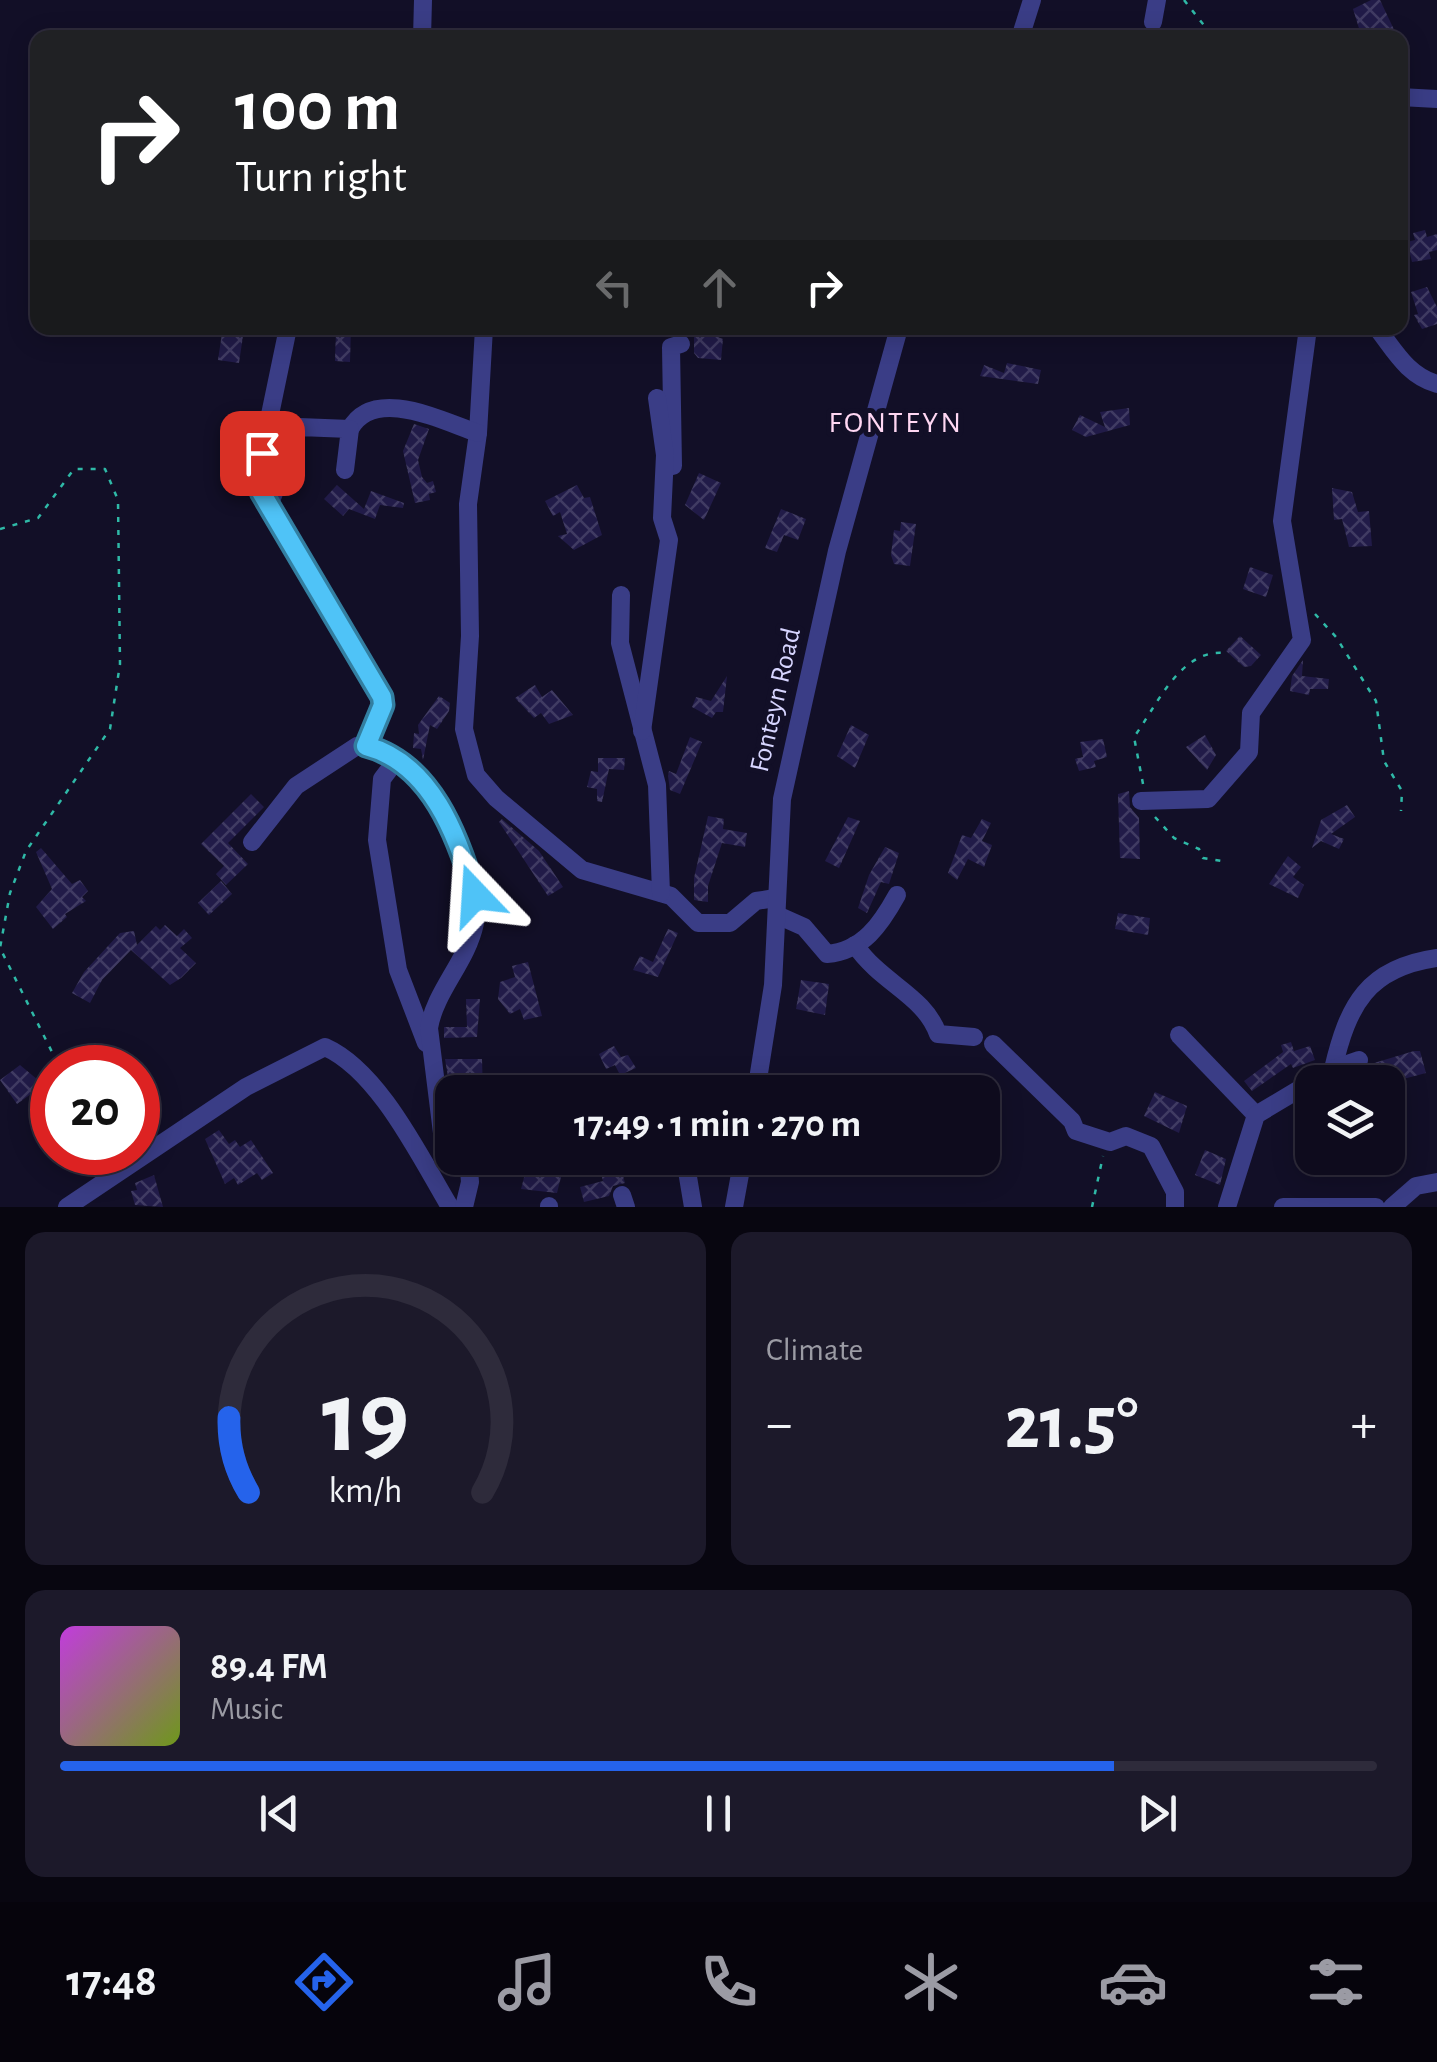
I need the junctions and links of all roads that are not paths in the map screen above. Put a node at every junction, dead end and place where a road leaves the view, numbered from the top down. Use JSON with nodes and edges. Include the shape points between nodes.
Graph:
{"nodes":[{"id":1,"x":423,"y":0,"type":"edge"},
{"id":2,"x":1032,"y":0,"type":"edge"},
{"id":3,"x":1158,"y":0,"type":"edge"},
{"id":4,"x":1152,"y":22,"type":"dead end"},
{"id":5,"x":422,"y":30,"type":"edge"},
{"id":6,"x":1023,"y":30,"type":"edge"},
{"id":7,"x":1408,"y":97,"type":"edge"},
{"id":8,"x":1437,"y":99,"type":"edge"},
{"id":9,"x":287,"y":335,"type":"edge"},
{"id":10,"x":484,"y":335,"type":"edge"},
{"id":11,"x":897,"y":335,"type":"edge"},
{"id":12,"x":1307,"y":335,"type":"edge"},
{"id":13,"x":1382,"y":335,"type":"edge"},
{"id":14,"x":681,"y":344,"type":"dead end"},
{"id":15,"x":1437,"y":384,"type":"edge"},
{"id":16,"x":657,"y":398,"type":"dead end"},
{"id":17,"x":350,"y":429,"type":"junction"},
{"id":18,"x":478,"y":433,"type":"junction"},
{"id":19,"x":345,"y":470,"type":"dead end"},
{"id":20,"x":269,"y":506,"type":"junction"},
{"id":21,"x":669,"y":540,"type":"junction"},
{"id":22,"x":622,"y":595,"type":"dead end"},
{"id":23,"x":642,"y":731,"type":"junction"},
{"id":24,"x":366,"y":746,"type":"junction"},
{"id":25,"x":397,"y":759,"type":"junction"},
{"id":26,"x":1141,"y":800,"type":"road end"},
{"id":27,"x":252,"y":842,"type":"dead end"},
{"id":28,"x":661,"y":893,"type":"junction"},
{"id":29,"x":897,"y":896,"type":"dead end"},
{"id":30,"x":776,"y":907,"type":"junction"},
{"id":31,"x":856,"y":945,"type":"junction"},
{"id":32,"x":1437,"y":958,"type":"edge"},
{"id":33,"x":1178,"y":1036,"type":"dead end"},
{"id":34,"x":974,"y":1037,"type":"dead end"},
{"id":35,"x":993,"y":1044,"type":"dead end"},
{"id":36,"x":432,"y":1058,"type":"junction"},
{"id":37,"x":1359,"y":1060,"type":"dead end"},
{"id":38,"x":1333,"y":1065,"type":"edge"},
{"id":39,"x":1344,"y":1065,"type":"edge"},
{"id":40,"x":437,"y":1075,"type":"edge"},
{"id":41,"x":759,"y":1075,"type":"edge"},
{"id":42,"x":1295,"y":1091,"type":"edge"},
{"id":43,"x":1256,"y":1114,"type":"junction"},
{"id":44,"x":460,"y":1175,"type":"edge"},
{"id":45,"x":688,"y":1175,"type":"edge"},
{"id":46,"x":740,"y":1175,"type":"edge"},
{"id":47,"x":1437,"y":1182,"type":"edge"},
{"id":48,"x":66,"y":1207,"type":"edge"},
{"id":49,"x":450,"y":1207,"type":"edge"},
{"id":50,"x":464,"y":1207,"type":"edge"},
{"id":51,"x":693,"y":1207,"type":"edge"},
{"id":52,"x":734,"y":1207,"type":"edge"},
{"id":53,"x":1175,"y":1207,"type":"edge"},
{"id":54,"x":1227,"y":1207,"type":"edge"},
{"id":55,"x":1284,"y":1207,"type":"edge"},
{"id":56,"x":1376,"y":1207,"type":"edge"},
{"id":57,"x":1392,"y":1207,"type":"edge"}],
"edges":[{"from":1,"to":5,"type":"street"},
{"from":2,"to":6,"type":"street"},
{"from":3,"to":4,"type":"street"},
{"from":7,"to":8,"type":"street"},
{"from":9,"to":20,"type":"street","via":[[262,453],[261,492]]},
{"from":10,"to":18,"type":"street"},
{"from":11,"to":30,"type":"street","name":"Fonteyn Road","via":[[837,552],[782,799]]},
{"from":12,"to":26,"type":"street","via":[[1282,521],[1302,640],[1251,713],[1249,752],[1208,799]]},
{"from":13,"to":15,"type":"street","via":[[1397,358]]},
{"from":14,"to":21,"type":"street","via":[[671,348]]},
{"from":16,"to":21,"type":"street","via":[[665,455],[662,518]]},
{"from":17,"to":18,"type":"street","via":[[368,411],[402,408]]},
{"from":17,"to":19,"type":"street"},
{"from":17,"to":20,"type":"street","via":[[299,427]]},
{"from":18,"to":28,"type":"street","via":[[468,504],[464,729],[476,775],[582,870]]},
{"from":20,"to":24,"type":"street","via":[[382,697]]},
{"from":21,"to":23,"type":"street"},
{"from":22,"to":23,"type":"street","via":[[620,643]]},
{"from":23,"to":28,"type":"street","via":[[657,785]]},
{"from":24,"to":25,"type":"street"},
{"from":24,"to":27,"type":"street","via":[[344,752],[296,786]]},
{"from":25,"to":36,"type":"street","via":[[382,779],[377,840],[398,970]]},
{"from":25,"to":36,"type":"street","via":[[428,786],[475,895],[472,936],[432,1012]]},
{"from":28,"to":30,"type":"street","via":[[698,922],[730,924],[756,901]]},
{"from":29,"to":31,"type":"street","via":[[880,926]]},
{"from":30,"to":31,"type":"street","via":[[804,926],[827,954]]},
{"from":30,"to":41,"type":"street","name":"Fonteyn Road","via":[[773,985]]},
{"from":31,"to":34,"type":"street","via":[[870,967],[930,1012],[938,1034]]},
{"from":32,"to":38,"type":"street","via":[[1383,974],[1368,988],[1344,1028]]},
{"from":33,"to":43,"type":"street"},
{"from":35,"to":53,"type":"street","via":[[1076,1131],[1151,1146],[1175,1192]]},
{"from":36,"to":40,"type":"street"},
{"from":37,"to":39,"type":"street"},
{"from":42,"to":43,"type":"street"},
{"from":43,"to":54,"type":"street"},
{"from":44,"to":50,"type":"street"},
{"from":45,"to":51,"type":"street"},
{"from":46,"to":52,"type":"street"},
{"from":47,"to":57,"type":"street","via":[[1416,1186]]},
{"from":48,"to":49,"type":"street","via":[[246,1086],[325,1047],[348,1057]]},
{"from":55,"to":56,"type":"street"}]}
